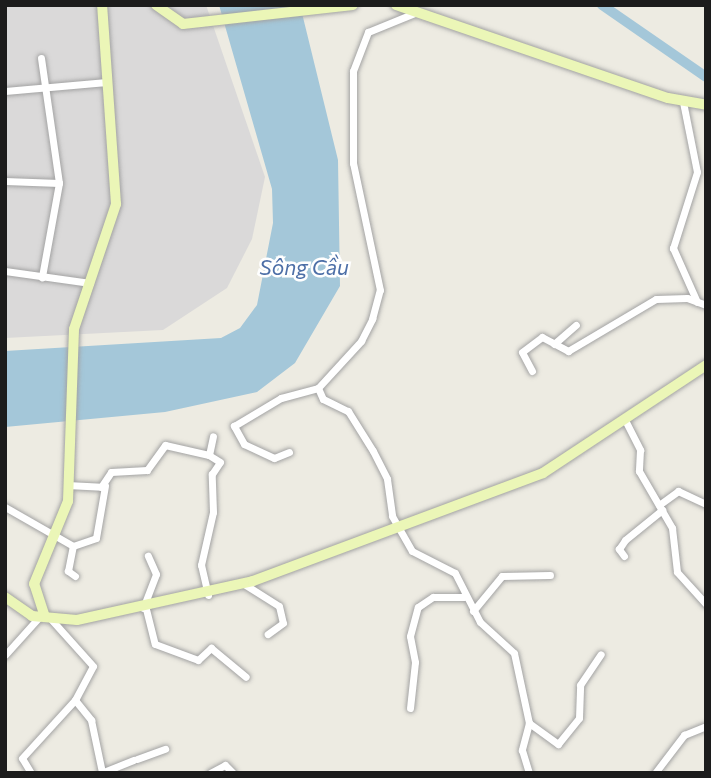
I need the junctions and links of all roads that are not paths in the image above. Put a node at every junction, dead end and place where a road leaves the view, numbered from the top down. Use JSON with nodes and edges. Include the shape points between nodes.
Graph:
{"nodes":[{"id":1,"x":102,"y":5,"type":"edge"},
{"id":2,"x":156,"y":5,"type":"edge"},
{"id":3,"x":353,"y":5,"type":"edge"},
{"id":4,"x":396,"y":5,"type":"edge"},
{"id":5,"x":418,"y":12,"type":"junction"},
{"id":6,"x":41,"y":58,"type":"dead end"},
{"id":7,"x":107,"y":82,"type":"junction"},
{"id":8,"x":48,"y":88,"type":"junction"},
{"id":9,"x":5,"y":91,"type":"edge"},
{"id":10,"x":683,"y":102,"type":"junction"},
{"id":11,"x":706,"y":104,"type":"edge"},
{"id":12,"x":5,"y":181,"type":"edge"},
{"id":13,"x":59,"y":183,"type":"junction"},
{"id":14,"x":5,"y":271,"type":"edge"},
{"id":15,"x":42,"y":277,"type":"junction"},
{"id":16,"x":90,"y":283,"type":"junction"},
{"id":17,"x":697,"y":302,"type":"junction"},
{"id":18,"x":706,"y":305,"type":"edge"},
{"id":19,"x":576,"y":325,"type":"dead end"},
{"id":20,"x":554,"y":344,"type":"junction"},
{"id":21,"x":706,"y":365,"type":"edge"},
{"id":22,"x":532,"y":371,"type":"dead end"},
{"id":23,"x":318,"y":388,"type":"junction"},
{"id":24,"x":624,"y":418,"type":"junction"},
{"id":25,"x":213,"y":436,"type":"dead end"},
{"id":26,"x":289,"y":452,"type":"dead end"},
{"id":27,"x":209,"y":455,"type":"junction"},
{"id":28,"x":67,"y":485,"type":"junction"},
{"id":29,"x":105,"y":486,"type":"junction"},
{"id":30,"x":706,"y":504,"type":"edge"},
{"id":31,"x":5,"y":507,"type":"edge"},
{"id":32,"x":660,"y":507,"type":"junction"},
{"id":33,"x":399,"y":528,"type":"junction"},
{"id":34,"x":52,"y":537,"type":"junction"},
{"id":35,"x":72,"y":546,"type":"junction"},
{"id":36,"x":148,"y":556,"type":"dead end"},
{"id":37,"x":624,"y":556,"type":"dead end"},
{"id":38,"x":550,"y":575,"type":"dead end"},
{"id":39,"x":75,"y":576,"type":"dead end"},
{"id":40,"x":244,"y":584,"type":"junction"},
{"id":41,"x":208,"y":595,"type":"junction"},
{"id":42,"x":5,"y":597,"type":"edge"},
{"id":43,"x":464,"y":597,"type":"junction"},
{"id":44,"x":706,"y":604,"type":"edge"},
{"id":45,"x":144,"y":609,"type":"junction"},
{"id":46,"x":473,"y":611,"type":"junction"},
{"id":47,"x":45,"y":617,"type":"junction"},
{"id":48,"x":268,"y":634,"type":"dead end"},
{"id":49,"x":601,"y":654,"type":"dead end"},
{"id":50,"x":5,"y":655,"type":"edge"},
{"id":51,"x":246,"y":677,"type":"dead end"},
{"id":52,"x":75,"y":700,"type":"junction"},
{"id":53,"x":410,"y":708,"type":"dead end"},
{"id":54,"x":529,"y":723,"type":"junction"},
{"id":55,"x":706,"y":726,"type":"edge"},
{"id":56,"x":165,"y":749,"type":"dead end"},
{"id":57,"x":122,"y":769,"type":"edge"},
{"id":58,"x":102,"y":772,"type":"edge"},
{"id":59,"x":31,"y":773,"type":"edge"},
{"id":60,"x":210,"y":773,"type":"edge"},
{"id":61,"x":233,"y":773,"type":"edge"},
{"id":62,"x":529,"y":773,"type":"edge"},
{"id":63,"x":655,"y":773,"type":"edge"}],
"edges":[{"from":1,"to":7,"type":"street"},
{"from":2,"to":3,"type":"street","via":[[179,23],[197,23]]},
{"from":4,"to":5,"type":"street"},
{"from":5,"to":10,"type":"street"},
{"from":5,"to":23,"type":"street","via":[[368,32],[354,71],[351,144],[379,298],[361,341]]},
{"from":6,"to":8,"type":"street"},
{"from":7,"to":8,"type":"street"},
{"from":7,"to":16,"type":"street","via":[[116,204]]},
{"from":8,"to":9,"type":"street"},
{"from":8,"to":13,"type":"street"},
{"from":10,"to":11,"type":"street"},
{"from":10,"to":17,"type":"street","via":[[697,172],[673,247]]},
{"from":12,"to":13,"type":"street"},
{"from":13,"to":15,"type":"street"},
{"from":14,"to":15,"type":"street"},
{"from":15,"to":16,"type":"street"},
{"from":16,"to":28,"type":"street","via":[[74,343]]},
{"from":17,"to":18,"type":"street"},
{"from":17,"to":20,"type":"street","via":[[656,299],[568,351]]},
{"from":19,"to":20,"type":"street"},
{"from":20,"to":22,"type":"street","via":[[542,337],[523,350]]},
{"from":21,"to":24,"type":"street"},
{"from":23,"to":26,"type":"street","via":[[281,398],[234,426],[244,444],[274,458]]},
{"from":23,"to":33,"type":"street","via":[[323,399],[348,411],[373,451]]},
{"from":24,"to":32,"type":"street","via":[[639,450],[639,471]]},
{"from":24,"to":33,"type":"street","via":[[549,470]]},
{"from":25,"to":27,"type":"street"},
{"from":27,"to":29,"type":"street","via":[[165,445],[150,469],[111,472]]},
{"from":27,"to":41,"type":"street","via":[[219,462],[212,474],[214,512],[201,565]]},
{"from":28,"to":29,"type":"street"},
{"from":28,"to":34,"type":"street","via":[[65,511]]},
{"from":29,"to":35,"type":"street","via":[[96,538]]},
{"from":30,"to":32,"type":"street","via":[[678,491]]},
{"from":31,"to":34,"type":"street"},
{"from":32,"to":37,"type":"street","via":[[625,540],[619,549]]},
{"from":32,"to":44,"type":"street","via":[[674,534],[677,572]]},
{"from":33,"to":40,"type":"street"},
{"from":33,"to":43,"type":"street","via":[[416,555],[455,573]]},
{"from":34,"to":35,"type":"street"},
{"from":34,"to":47,"type":"street","via":[[34,584]]},
{"from":35,"to":39,"type":"street","via":[[68,571]]},
{"from":36,"to":45,"type":"street","via":[[156,574]]},
{"from":38,"to":46,"type":"street","via":[[502,576]]},
{"from":40,"to":41,"type":"street"},
{"from":40,"to":48,"type":"street","via":[[279,606],[283,623]]},
{"from":41,"to":45,"type":"street"},
{"from":42,"to":47,"type":"street"},
{"from":43,"to":46,"type":"street"},
{"from":43,"to":53,"type":"street","via":[[433,597],[418,607],[410,636],[415,662]]},
{"from":45,"to":47,"type":"street"},
{"from":45,"to":51,"type":"street","via":[[155,644],[198,660],[211,648]]},
{"from":46,"to":54,"type":"street","via":[[514,653]]},
{"from":47,"to":50,"type":"street"},
{"from":47,"to":52,"type":"street","via":[[93,666]]},
{"from":49,"to":54,"type":"street","via":[[580,685],[579,718],[558,744]]},
{"from":52,"to":58,"type":"street","via":[[91,720]]},
{"from":52,"to":59,"type":"street","via":[[22,758]]},
{"from":54,"to":62,"type":"street","via":[[522,750]]},
{"from":55,"to":63,"type":"street","via":[[684,735]]},
{"from":56,"to":57,"type":"street"},
{"from":57,"to":58,"type":"street"},
{"from":60,"to":61,"type":"street","via":[[225,765]]}]}
